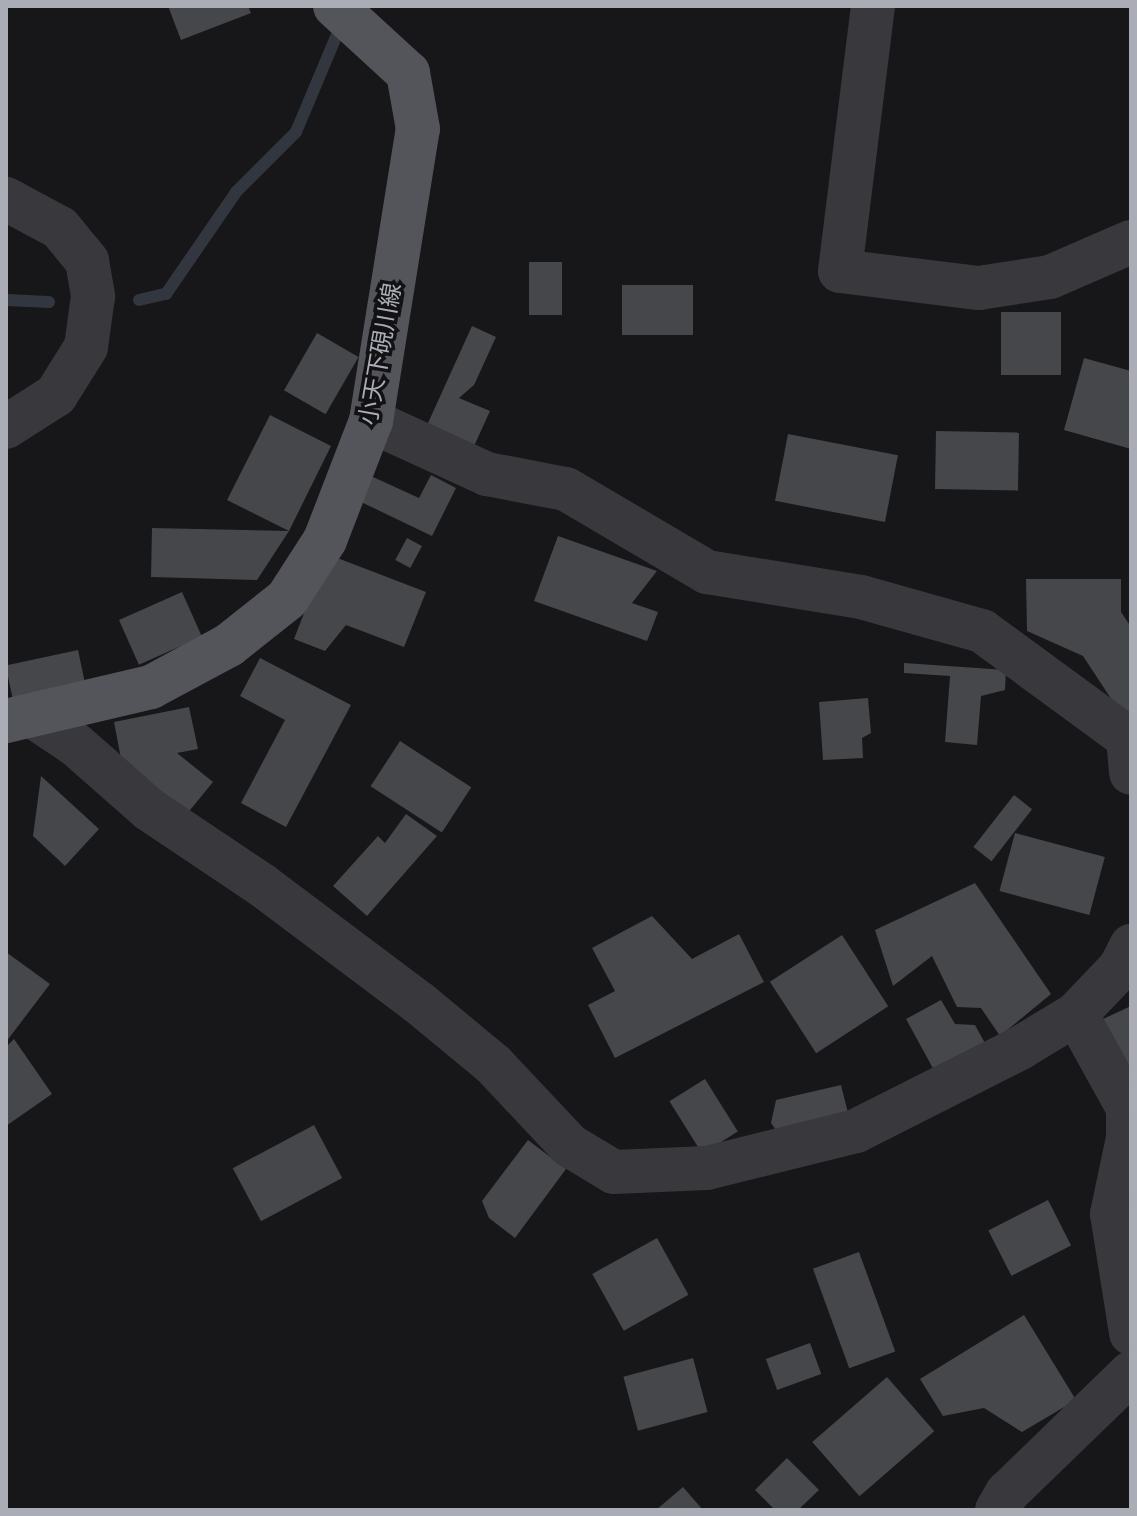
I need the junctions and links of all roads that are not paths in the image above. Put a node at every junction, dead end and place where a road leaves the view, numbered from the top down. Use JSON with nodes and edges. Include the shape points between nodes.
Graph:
{"nodes":[{"id":1,"x":335,"y":6,"type":"edge"},
{"id":2,"x":873,"y":6,"type":"edge"},
{"id":3,"x":6,"y":199,"type":"edge"},
{"id":4,"x":1131,"y":242,"type":"edge"},
{"id":5,"x":371,"y":421,"type":"junction"},
{"id":6,"x":6,"y":427,"type":"edge"},
{"id":7,"x":18,"y":718,"type":"edge"},
{"id":8,"x":1131,"y":773,"type":"edge"},
{"id":9,"x":1131,"y":946,"type":"edge"},
{"id":10,"x":1076,"y":1014,"type":"junction"},
{"id":11,"x":1131,"y":1333,"type":"edge"},
{"id":12,"x":1131,"y":1373,"type":"edge"},
{"id":13,"x":997,"y":1510,"type":"edge"}],
"edges":[{"from":1,"to":5,"type":"main road","name":"小天下硯川線","via":[[408,73],[418,129]]},
{"from":2,"to":4,"type":"street","via":[[840,271],[979,288],[1050,277]]},
{"from":3,"to":6,"type":"street","via":[[60,228],[87,261],[93,296],[86,347],[56,395]]},
{"from":5,"to":7,"type":"main road","name":"小天下硯川線","via":[[325,540],[287,599],[229,645],[151,687]]},
{"from":5,"to":8,"type":"street","via":[[487,474],[566,489],[707,572],[861,597],[982,631],[1128,738]]},
{"from":7,"to":10,"type":"street","via":[[76,745],[150,810],[262,885],[418,1002],[493,1064],[569,1145],[614,1172],[707,1168],[856,1131]]},
{"from":9,"to":10,"type":"street","via":[[1120,968]]},
{"from":10,"to":11,"type":"street","via":[[1128,1108],[1128,1138],[1112,1214]]},
{"from":12,"to":13,"type":"street","via":[[1007,1493]]}]}
